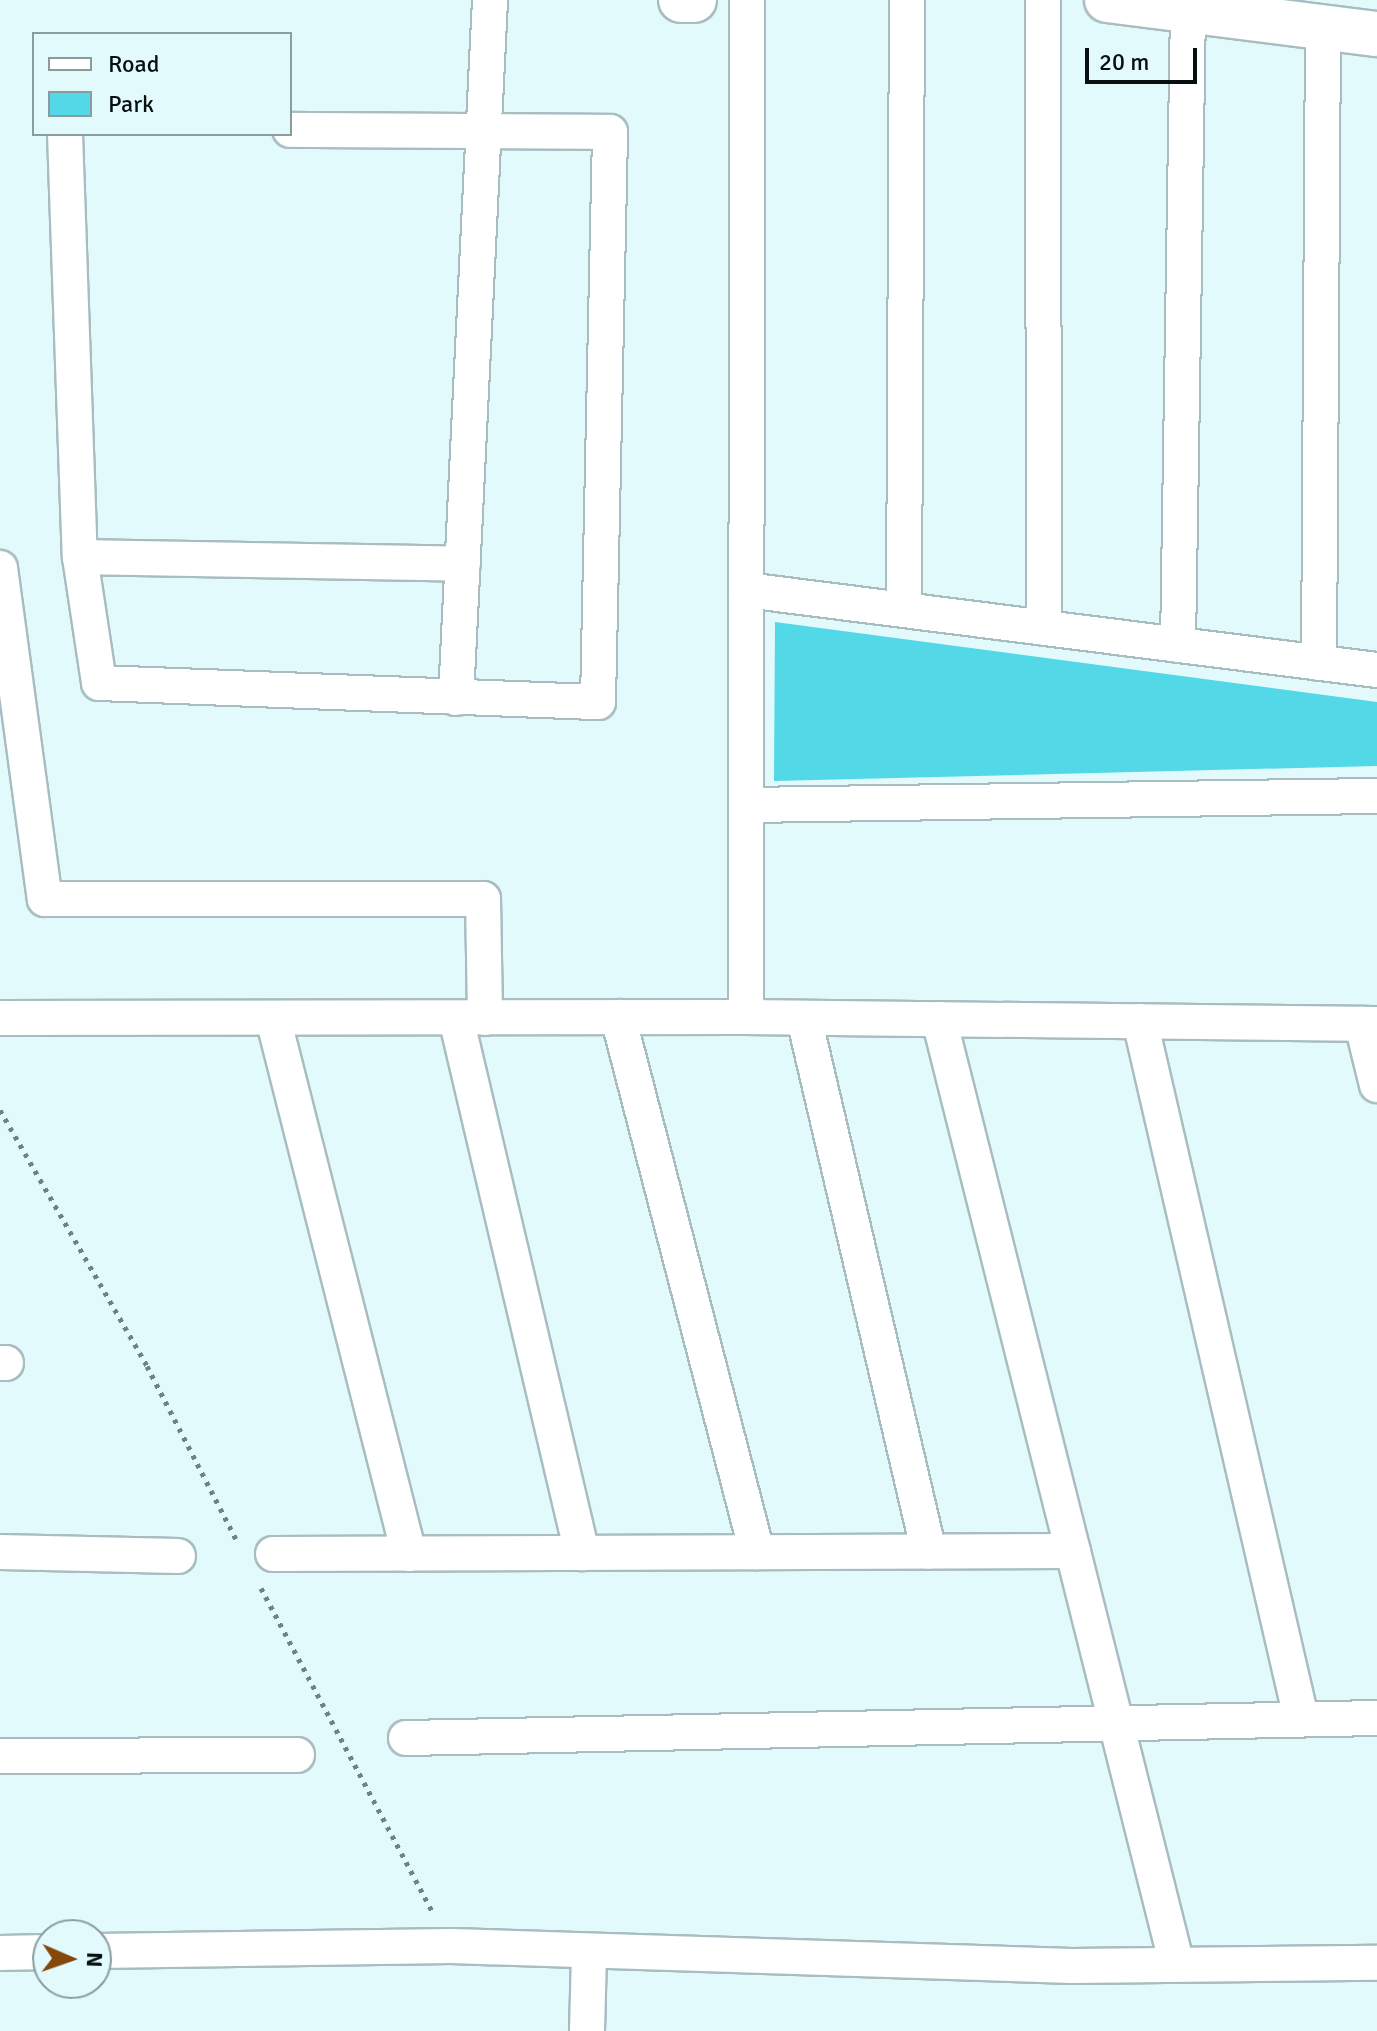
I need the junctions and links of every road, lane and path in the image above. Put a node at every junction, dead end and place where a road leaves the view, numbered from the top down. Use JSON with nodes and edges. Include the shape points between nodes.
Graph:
{"nodes":[{"id":1,"x":490,"y":0,"type":"edge"},
{"id":2,"x":681,"y":0,"type":"edge"},
{"id":3,"x":694,"y":0,"type":"edge"},
{"id":4,"x":747,"y":0,"type":"edge"},
{"id":5,"x":907,"y":0,"type":"edge"},
{"id":6,"x":1043,"y":0,"type":"edge"},
{"id":7,"x":1107,"y":0,"type":"edge"},
{"id":8,"x":1188,"y":10,"type":"junction"},
{"id":9,"x":1323,"y":27,"type":"junction"},
{"id":10,"x":1377,"y":34,"type":"edge"},
{"id":11,"x":292,"y":130,"type":"edge"},
{"id":12,"x":485,"y":133,"type":"junction"},
{"id":13,"x":65,"y":136,"type":"edge"},
{"id":14,"x":80,"y":557,"type":"junction"},
{"id":15,"x":463,"y":564,"type":"junction"},
{"id":16,"x":0,"y":568,"type":"edge"},
{"id":17,"x":746,"y":590,"type":"junction"},
{"id":18,"x":904,"y":610,"type":"junction"},
{"id":19,"x":1044,"y":628,"type":"junction"},
{"id":20,"x":1178,"y":645,"type":"junction"},
{"id":21,"x":1319,"y":663,"type":"junction"},
{"id":22,"x":1377,"y":670,"type":"edge"},
{"id":23,"x":456,"y":698,"type":"junction"},
{"id":24,"x":1377,"y":796,"type":"edge"},
{"id":25,"x":746,"y":805,"type":"junction"},
{"id":26,"x":618,"y":1017,"type":"junction"},
{"id":27,"x":746,"y":1017,"type":"junction"},
{"id":28,"x":0,"y":1018,"type":"edge"},
{"id":29,"x":273,"y":1018,"type":"junction"},
{"id":30,"x":471,"y":1018,"type":"junction"},
{"id":31,"x":804,"y":1018,"type":"junction"},
{"id":32,"x":939,"y":1019,"type":"junction"},
{"id":33,"x":1140,"y":1021,"type":"junction"},
{"id":34,"x":1370,"y":1024,"type":"edge"},
{"id":35,"x":1377,"y":1085,"type":"edge"},
{"id":36,"x":0,"y":1110,"type":"edge"},
{"id":37,"x":1073,"y":1551,"type":"junction"},
{"id":38,"x":0,"y":1552,"type":"edge"},
{"id":39,"x":757,"y":1552,"type":"junction"},
{"id":40,"x":929,"y":1552,"type":"junction"},
{"id":41,"x":582,"y":1553,"type":"junction"},
{"id":42,"x":409,"y":1554,"type":"junction"},
{"id":43,"x":178,"y":1556,"type":"dead end"},
{"id":44,"x":257,"y":1562,"type":"junction"},
{"id":45,"x":1301,"y":1718,"type":"junction"},
{"id":46,"x":1377,"y":1718,"type":"edge"},
{"id":47,"x":1115,"y":1719,"type":"junction"},
{"id":48,"x":406,"y":1738,"type":"dead end"},
{"id":49,"x":297,"y":1755,"type":"dead end"},
{"id":50,"x":0,"y":1756,"type":"edge"},
{"id":51,"x":451,"y":1946,"type":"junction"},
{"id":52,"x":112,"y":1951,"type":"edge"},
{"id":53,"x":32,"y":1952,"type":"edge"},
{"id":54,"x":589,"y":1952,"type":"junction"},
{"id":55,"x":0,"y":1953,"type":"edge"},
{"id":56,"x":1377,"y":1963,"type":"edge"},
{"id":57,"x":1177,"y":1965,"type":"junction"},
{"id":58,"x":587,"y":2031,"type":"edge"}],
"edges":[{"from":1,"to":12,"type":"street"},
{"from":2,"to":3,"type":"street"},
{"from":4,"to":17,"type":"street"},
{"from":5,"to":18,"type":"street"},
{"from":6,"to":19,"type":"street"},
{"from":7,"to":8,"type":"street"},
{"from":8,"to":9,"type":"street"},
{"from":8,"to":20,"type":"street"},
{"from":9,"to":10,"type":"street"},
{"from":9,"to":21,"type":"street"},
{"from":11,"to":12,"type":"street"},
{"from":12,"to":15,"type":"street"},
{"from":12,"to":23,"type":"street","via":[[610,132],[598,702]]},
{"from":13,"to":14,"type":"street"},
{"from":14,"to":15,"type":"street"},
{"from":14,"to":23,"type":"street","via":[[99,683]]},
{"from":15,"to":23,"type":"street"},
{"from":16,"to":30,"type":"street","via":[[45,899],[483,899]]},
{"from":17,"to":18,"type":"street"},
{"from":17,"to":25,"type":"street"},
{"from":18,"to":19,"type":"street"},
{"from":19,"to":20,"type":"street"},
{"from":20,"to":21,"type":"street"},
{"from":21,"to":22,"type":"street"},
{"from":24,"to":25,"type":"street"},
{"from":25,"to":27,"type":"street"},
{"from":26,"to":27,"type":"street"},
{"from":26,"to":30,"type":"street"},
{"from":26,"to":39,"type":"street"},
{"from":27,"to":31,"type":"street"},
{"from":28,"to":29,"type":"street"},
{"from":29,"to":30,"type":"street"},
{"from":29,"to":42,"type":"street"},
{"from":30,"to":41,"type":"street"},
{"from":31,"to":32,"type":"street"},
{"from":31,"to":40,"type":"street"},
{"from":32,"to":33,"type":"street"},
{"from":32,"to":37,"type":"street"},
{"from":33,"to":34,"type":"street"},
{"from":33,"to":45,"type":"street"},
{"from":34,"to":35,"type":"street"},
{"from":36,"to":44,"type":"path"},
{"from":37,"to":40,"type":"street"},
{"from":37,"to":47,"type":"street"},
{"from":38,"to":43,"type":"street"},
{"from":39,"to":40,"type":"street"},
{"from":39,"to":41,"type":"street"},
{"from":41,"to":42,"type":"street"},
{"from":42,"to":44,"type":"street"},
{"from":44,"to":51,"type":"path"},
{"from":45,"to":46,"type":"street"},
{"from":45,"to":47,"type":"street"},
{"from":47,"to":48,"type":"street"},
{"from":47,"to":57,"type":"street"},
{"from":49,"to":50,"type":"street"},
{"from":51,"to":52,"type":"street"},
{"from":51,"to":54,"type":"street"},
{"from":53,"to":55,"type":"street"},
{"from":54,"to":57,"type":"street"},
{"from":54,"to":58,"type":"street"},
{"from":56,"to":57,"type":"street"}]}
